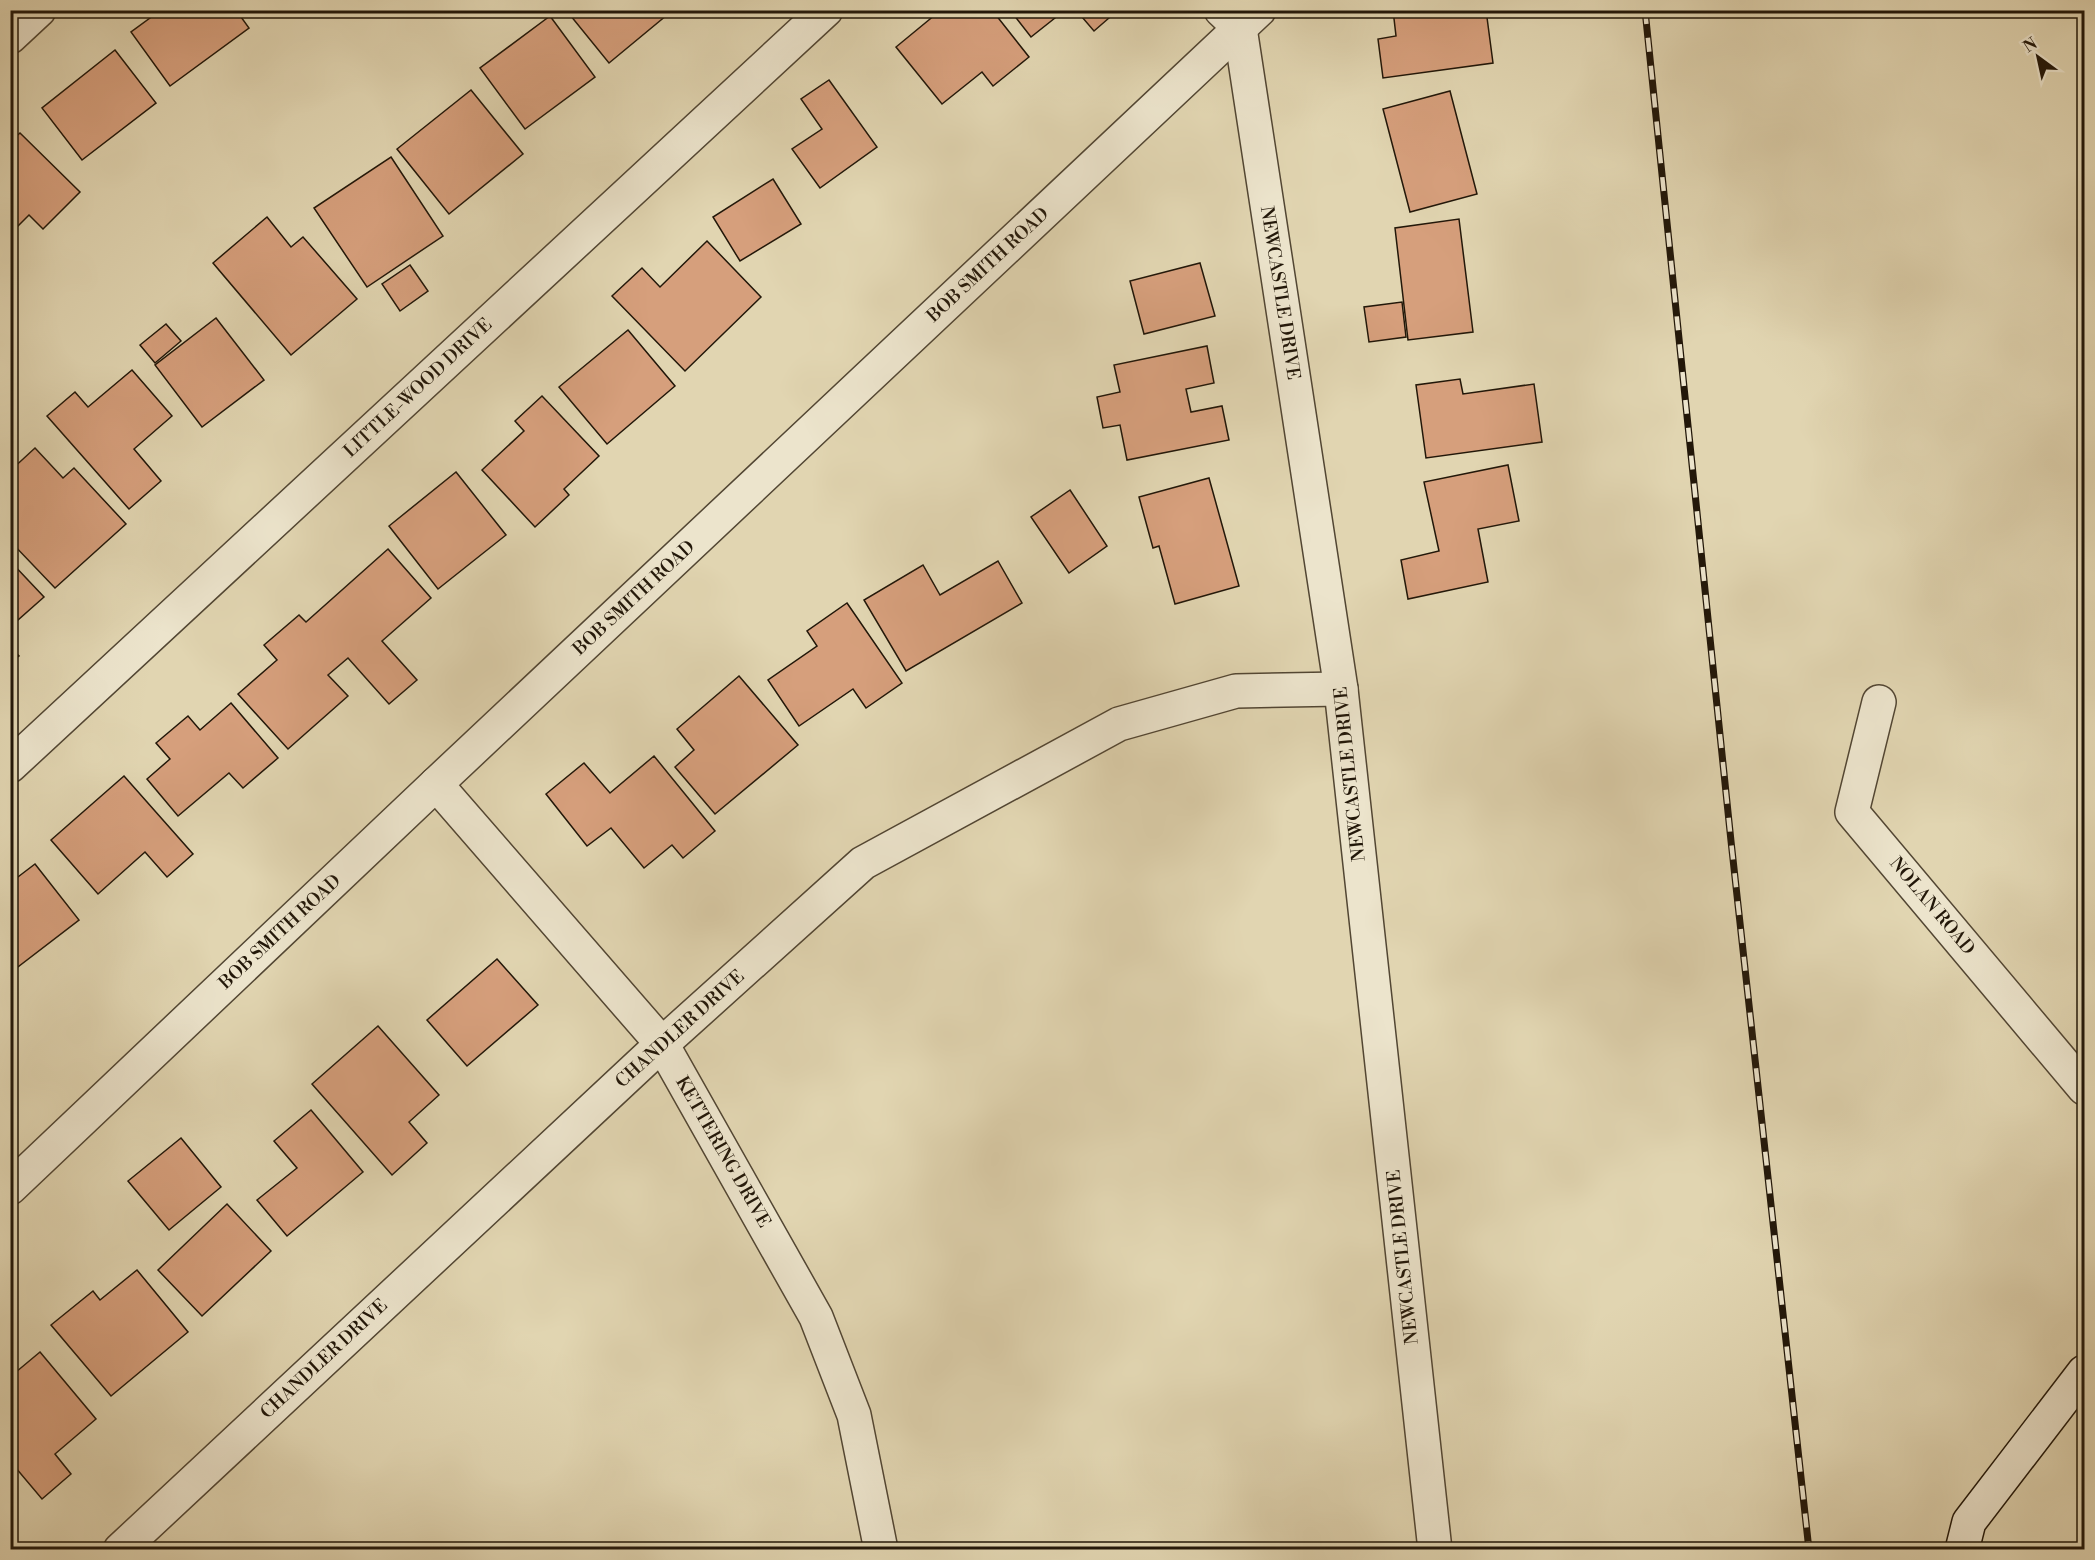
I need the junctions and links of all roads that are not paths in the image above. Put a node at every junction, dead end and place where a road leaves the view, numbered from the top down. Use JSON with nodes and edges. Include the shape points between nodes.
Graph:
{"nodes":[{"id":1,"x":39,"y":10,"type":"edge"},
{"id":2,"x":826,"y":10,"type":"edge"},
{"id":3,"x":1240,"y":16,"type":"edge"},
{"id":4,"x":10,"y":37,"type":"edge"},
{"id":5,"x":1341,"y":689,"type":"junction"},
{"id":6,"x":1879,"y":702,"type":"dead end"},
{"id":7,"x":10,"y":766,"type":"edge"},
{"id":8,"x":436,"y":784,"type":"junction"},
{"id":9,"x":662,"y":1044,"type":"junction"},
{"id":10,"x":2085,"y":1088,"type":"edge"},
{"id":11,"x":10,"y":1188,"type":"edge"},
{"id":12,"x":2085,"y":1371,"type":"edge"},
{"id":13,"x":120,"y":1550,"type":"edge"},
{"id":14,"x":881,"y":1550,"type":"edge"},
{"id":15,"x":1435,"y":1550,"type":"edge"},
{"id":16,"x":1962,"y":1550,"type":"edge"}],
"edges":[{"from":1,"to":4,"type":"street"},
{"from":2,"to":7,"type":"street","name":"LITTLE-WOOD DRIVE"},
{"from":3,"to":5,"type":"street","name":"NEWCASTLE DRIVE"},
{"from":3,"to":8,"type":"street","name":"BOB SMITH ROAD"},
{"from":5,"to":9,"type":"street","name":"CHANDLER DRIVE","via":[[1236,690],[1119,724],[863,863]]},
{"from":5,"to":15,"type":"street","name":"NEWCASTLE DRIVE"},
{"from":6,"to":10,"type":"street","name":"NOLAN ROAD","via":[[1852,812]]},
{"from":8,"to":9,"type":"street","name":"KETTERING DRIVE"},
{"from":8,"to":11,"type":"street","name":"BOB SMITH ROAD"},
{"from":9,"to":13,"type":"street","name":"CHANDLER DRIVE"},
{"from":9,"to":14,"type":"street","name":"KETTERING DRIVE","via":[[816,1317],[854,1415]]},
{"from":12,"to":16,"type":"street","via":[[1969,1522]]}]}
